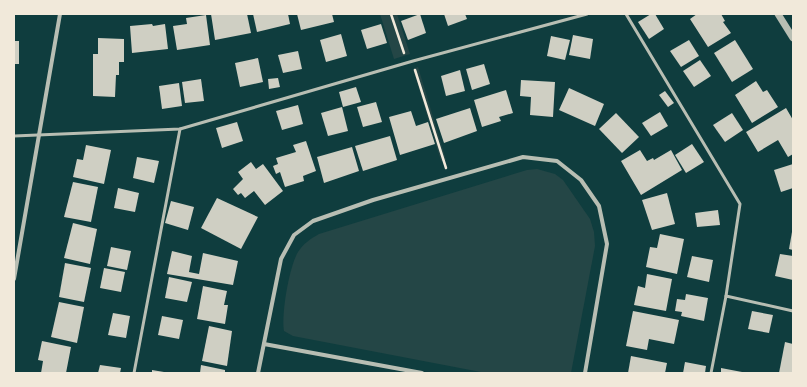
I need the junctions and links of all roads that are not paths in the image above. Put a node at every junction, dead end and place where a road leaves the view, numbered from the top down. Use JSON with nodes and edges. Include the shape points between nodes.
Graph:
{"nodes":[{"id":1,"x":60,"y":14,"type":"edge"},
{"id":2,"x":587,"y":14,"type":"edge"},
{"id":3,"x":626,"y":14,"type":"edge"},
{"id":4,"x":778,"y":14,"type":"edge"},
{"id":5,"x":793,"y":38,"type":"edge"},
{"id":6,"x":180,"y":129,"type":"junction"},
{"id":7,"x":40,"y":135,"type":"junction"},
{"id":8,"x":14,"y":136,"type":"edge"},
{"id":9,"x":14,"y":279,"type":"edge"},
{"id":10,"x":726,"y":296,"type":"junction"},
{"id":11,"x":793,"y":311,"type":"edge"},
{"id":12,"x":264,"y":344,"type":"junction"},
{"id":13,"x":134,"y":373,"type":"edge"},
{"id":14,"x":258,"y":373,"type":"edge"},
{"id":15,"x":422,"y":373,"type":"edge"},
{"id":16,"x":585,"y":373,"type":"edge"},
{"id":17,"x":711,"y":373,"type":"edge"}],
"edges":[{"from":1,"to":7,"type":"street"},
{"from":2,"to":6,"type":"lane","via":[[413,61]]},
{"from":3,"to":10,"type":"lane","via":[[740,204]]},
{"from":4,"to":5,"type":"street"},
{"from":6,"to":7,"type":"lane"},
{"from":6,"to":13,"type":"lane"},
{"from":7,"to":8,"type":"lane"},
{"from":7,"to":9,"type":"street"},
{"from":10,"to":11,"type":"lane"},
{"from":10,"to":17,"type":"lane"},
{"from":12,"to":14,"type":"street"},
{"from":12,"to":15,"type":"street"},
{"from":12,"to":16,"type":"street","via":[[281,259],[294,235],[313,221],[373,200],[523,157],[557,161],[581,180],[599,206],[607,244]]}]}
